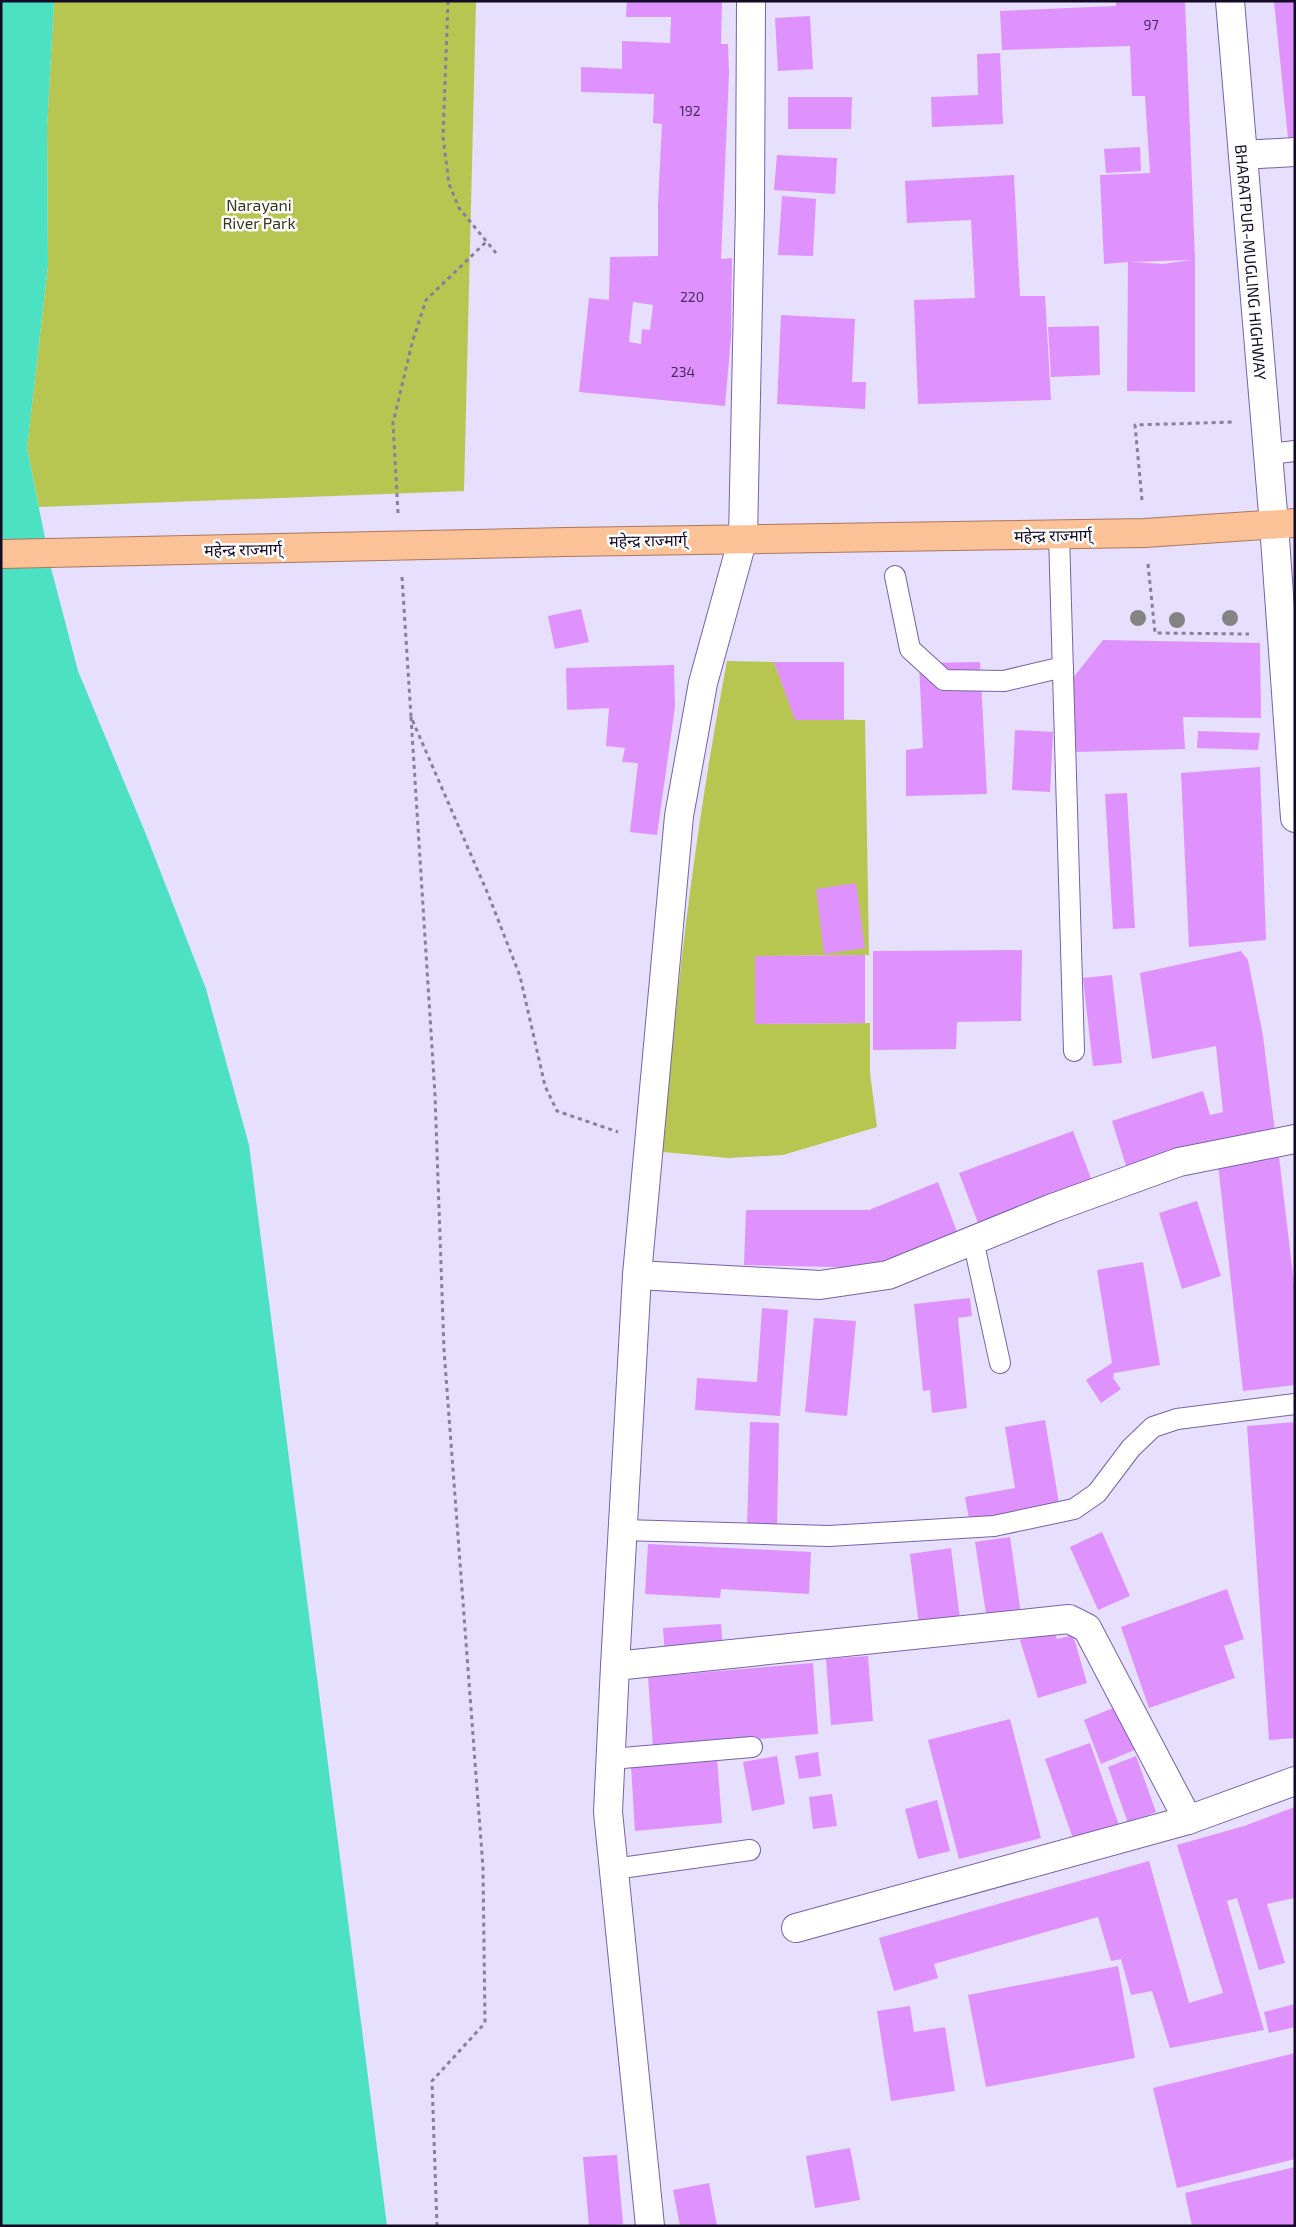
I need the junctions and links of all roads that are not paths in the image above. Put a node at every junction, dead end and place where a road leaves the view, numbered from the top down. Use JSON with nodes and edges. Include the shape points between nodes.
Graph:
{"nodes":[{"id":1,"x":751,"y":1,"type":"edge"},
{"id":2,"x":1230,"y":1,"type":"edge"},
{"id":3,"x":1295,"y":152,"type":"edge"},
{"id":4,"x":1243,"y":155,"type":"junction"},
{"id":5,"x":1282,"y":452,"type":"edge"},
{"id":6,"x":1284,"y":524,"type":"edge"},
{"id":7,"x":1059,"y":535,"type":"junction"},
{"id":8,"x":743,"y":538,"type":"junction"},
{"id":9,"x":1,"y":554,"type":"edge"},
{"id":10,"x":895,"y":576,"type":"dead end"},
{"id":11,"x":1287,"y":598,"type":"edge"},
{"id":12,"x":1063,"y":667,"type":"junction"},
{"id":13,"x":1295,"y":818,"type":"edge"},
{"id":14,"x":1074,"y":1051,"type":"dead end"},
{"id":15,"x":1295,"y":1139,"type":"edge"},
{"id":16,"x":973,"y":1240,"type":"junction"},
{"id":17,"x":637,"y":1275,"type":"junction"},
{"id":18,"x":1000,"y":1363,"type":"dead end"},
{"id":19,"x":1295,"y":1404,"type":"edge"},
{"id":20,"x":622,"y":1530,"type":"junction"},
{"id":21,"x":615,"y":1666,"type":"junction"},
{"id":22,"x":752,"y":1746,"type":"dead end"},
{"id":23,"x":611,"y":1758,"type":"junction"},
{"id":24,"x":1295,"y":1781,"type":"edge"},
{"id":25,"x":1188,"y":1820,"type":"junction"},
{"id":26,"x":750,"y":1850,"type":"dead end"},
{"id":27,"x":614,"y":1868,"type":"junction"},
{"id":28,"x":796,"y":1928,"type":"dead end"},
{"id":29,"x":650,"y":2226,"type":"edge"}],
"edges":[{"from":1,"to":8,"type":"street"},
{"from":2,"to":4,"type":"street","name":"BHARATPUR-MUGLING HIGHWAY"},
{"from":3,"to":4,"type":"street"},
{"from":4,"to":5,"type":"street","name":"BHARATPUR-MUGLING HIGHWAY"},
{"from":5,"to":6,"type":"street","name":"BHARATPUR-MUGLING HIGHWAY"},
{"from":6,"to":7,"type":"highway","name":"महेन्द्र राज्मार्ग्","via":[[1145,534]]},
{"from":6,"to":11,"type":"street","name":"BHARATPUR-MUGLING HIGHWAY"},
{"from":7,"to":8,"type":"highway","name":"महेन्द्र राज्मार्ग्"},
{"from":7,"to":12,"type":"lane"},
{"from":8,"to":9,"type":"highway","name":"महेन्द्र राज्मार्ग्","bridge":true},
{"from":8,"to":17,"type":"street","via":[[704,683],[679,816]]},
{"from":10,"to":12,"type":"lane","via":[[910,649],[944,680],[1004,681]]},
{"from":11,"to":13,"type":"street","name":"BHARATPUR-MUGLING HIGHWAY"},
{"from":12,"to":14,"type":"lane"},
{"from":15,"to":16,"type":"street","via":[[1180,1162]]},
{"from":16,"to":17,"type":"street","via":[[888,1275],[820,1284]]},
{"from":16,"to":18,"type":"lane"},
{"from":17,"to":20,"type":"street"},
{"from":19,"to":20,"type":"lane","via":[[1176,1419],[1153,1427],[1131,1448],[1097,1493],[1074,1508],[994,1526],[829,1536]]},
{"from":20,"to":21,"type":"street"},
{"from":21,"to":23,"type":"street"},
{"from":21,"to":25,"type":"street","via":[[1069,1619],[1086,1628]]},
{"from":22,"to":23,"type":"lane"},
{"from":23,"to":27,"type":"street","via":[[608,1812]]},
{"from":24,"to":25,"type":"street"},
{"from":25,"to":28,"type":"street"},
{"from":26,"to":27,"type":"lane"},
{"from":27,"to":29,"type":"street"}]}
